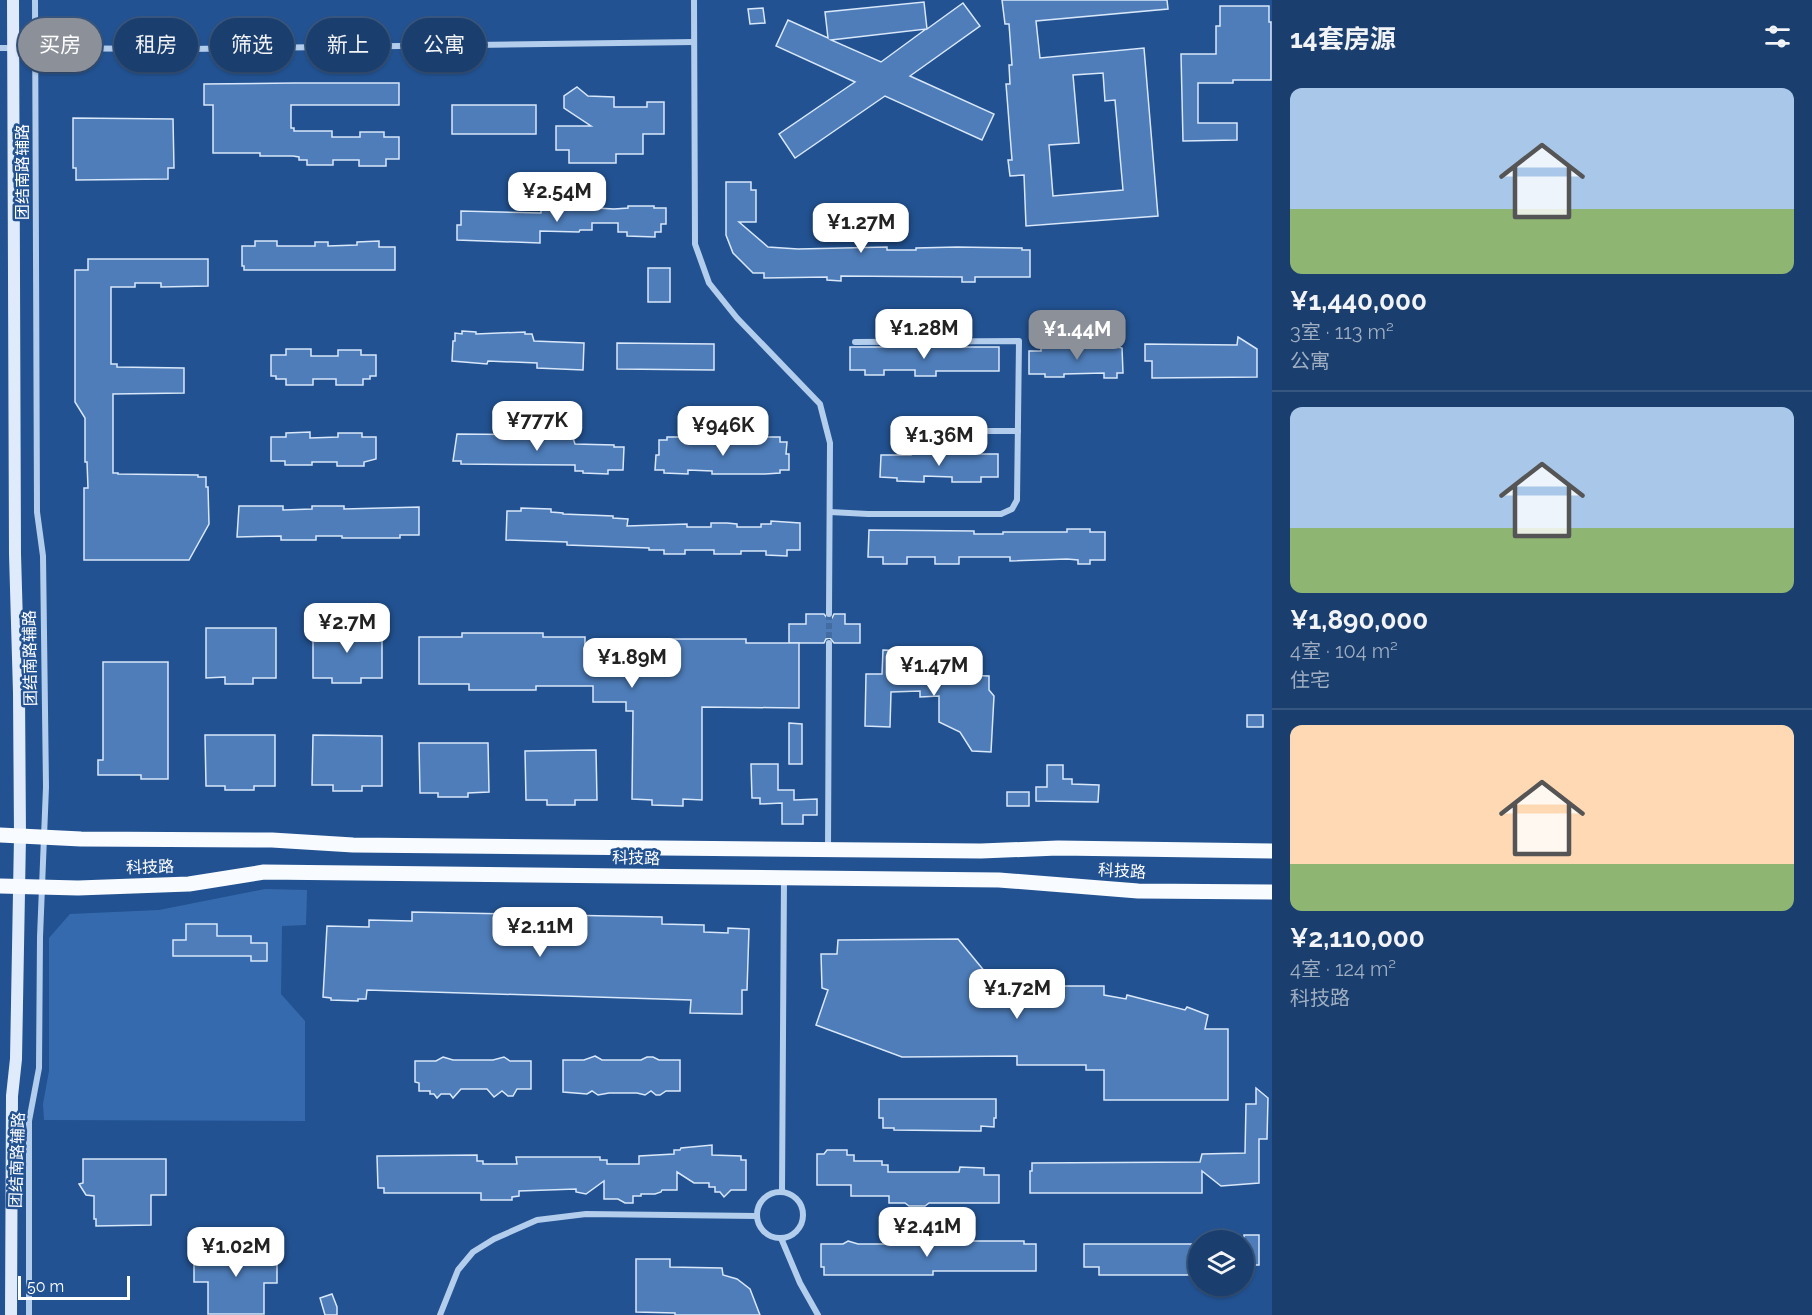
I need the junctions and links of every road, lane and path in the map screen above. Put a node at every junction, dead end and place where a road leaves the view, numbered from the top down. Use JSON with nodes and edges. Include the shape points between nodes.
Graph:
{"nodes":[{"id":1,"x":13,"y":0,"type":"edge"},
{"id":2,"x":35,"y":0,"type":"edge"},
{"id":3,"x":694,"y":0,"type":"edge"},
{"id":4,"x":35,"y":18,"type":"edge"},
{"id":5,"x":694,"y":42,"type":"junction"},
{"id":6,"x":102,"y":48,"type":"edge"},
{"id":7,"x":6,"y":49,"type":"edge"},
{"id":8,"x":35,"y":72,"type":"edge"},
{"id":9,"x":855,"y":342,"type":"dead end"},
{"id":10,"x":898,"y":431,"type":"dead end"},
{"id":11,"x":1018,"y":431,"type":"junction"},
{"id":12,"x":830,"y":512,"type":"junction"},
{"id":13,"x":829,"y":614,"type":"tunnel mouth"},
{"id":14,"x":829,"y":643,"type":"tunnel mouth"},
{"id":15,"x":0,"y":835,"type":"edge"},
{"id":16,"x":20,"y":836,"type":"junction"},
{"id":17,"x":44,"y":837,"type":"junction"},
{"id":18,"x":828,"y":849,"type":"junction"},
{"id":19,"x":1272,"y":851,"type":"edge"},
{"id":20,"x":784,"y":877,"type":"junction"},
{"id":21,"x":0,"y":886,"type":"edge"},
{"id":22,"x":20,"y":886,"type":"junction"},
{"id":23,"x":42,"y":887,"type":"junction"},
{"id":24,"x":1272,"y":892,"type":"edge"},
{"id":25,"x":782,"y":1192,"type":"junction"},
{"id":26,"x":757,"y":1216,"type":"junction"},
{"id":27,"x":781,"y":1238,"type":"junction"},
{"id":28,"x":11,"y":1315,"type":"edge"},
{"id":29,"x":28,"y":1315,"type":"edge"},
{"id":30,"x":440,"y":1315,"type":"edge"},
{"id":31,"x":818,"y":1315,"type":"edge"}],
"edges":[{"from":1,"to":7,"type":"main road"},
{"from":2,"to":4,"type":"street","name":"团结南路辅路"},
{"from":3,"to":5,"type":"street"},
{"from":5,"to":6,"type":"street"},
{"from":5,"to":12,"type":"street","via":[[695,244],[709,283],[737,318],[820,404],[830,443]]},
{"from":7,"to":16,"type":"main road"},
{"from":8,"to":17,"type":"street","name":"团结南路辅路","via":[[37,512],[43,556]]},
{"from":9,"to":11,"type":"street","via":[[1019,341]]},
{"from":10,"to":11,"type":"street"},
{"from":11,"to":12,"type":"street","via":[[1017,500],[1008,512]]},
{"from":12,"to":13,"type":"street"},
{"from":14,"to":18,"type":"street"},
{"from":15,"to":16,"type":"main road","name":"科技路"},
{"from":16,"to":17,"type":"main road","name":"科技路"},
{"from":16,"to":22,"type":"main road"},
{"from":17,"to":18,"type":"main road","name":"科技路","via":[[353,845]]},
{"from":17,"to":23,"type":"street","name":"团结南路辅路"},
{"from":18,"to":19,"type":"main road","name":"科技路"},
{"from":20,"to":23,"type":"main road","name":"科技路","via":[[264,872],[189,884]]},
{"from":20,"to":24,"type":"main road","name":"科技路","via":[[999,880],[1137,891]]},
{"from":20,"to":25,"type":"street"},
{"from":21,"to":22,"type":"main road","name":"科技路"},
{"from":22,"to":23,"type":"main road","name":"科技路"},
{"from":22,"to":28,"type":"main road","via":[[12,1096]]},
{"from":23,"to":29,"type":"street","name":"团结南路辅路","via":[[39,1068],[29,1121]]},
{"from":25,"to":26,"type":"street","via":[[767,1196]]},
{"from":25,"to":27,"type":"street","via":[[801,1204],[803,1218],[797,1232]]},
{"from":26,"to":27,"type":"street","via":[[758,1224],[769,1236]]},
{"from":26,"to":30,"type":"street","via":[[586,1214],[537,1220],[473,1252],[458,1270]]},
{"from":27,"to":31,"type":"street"}]}
